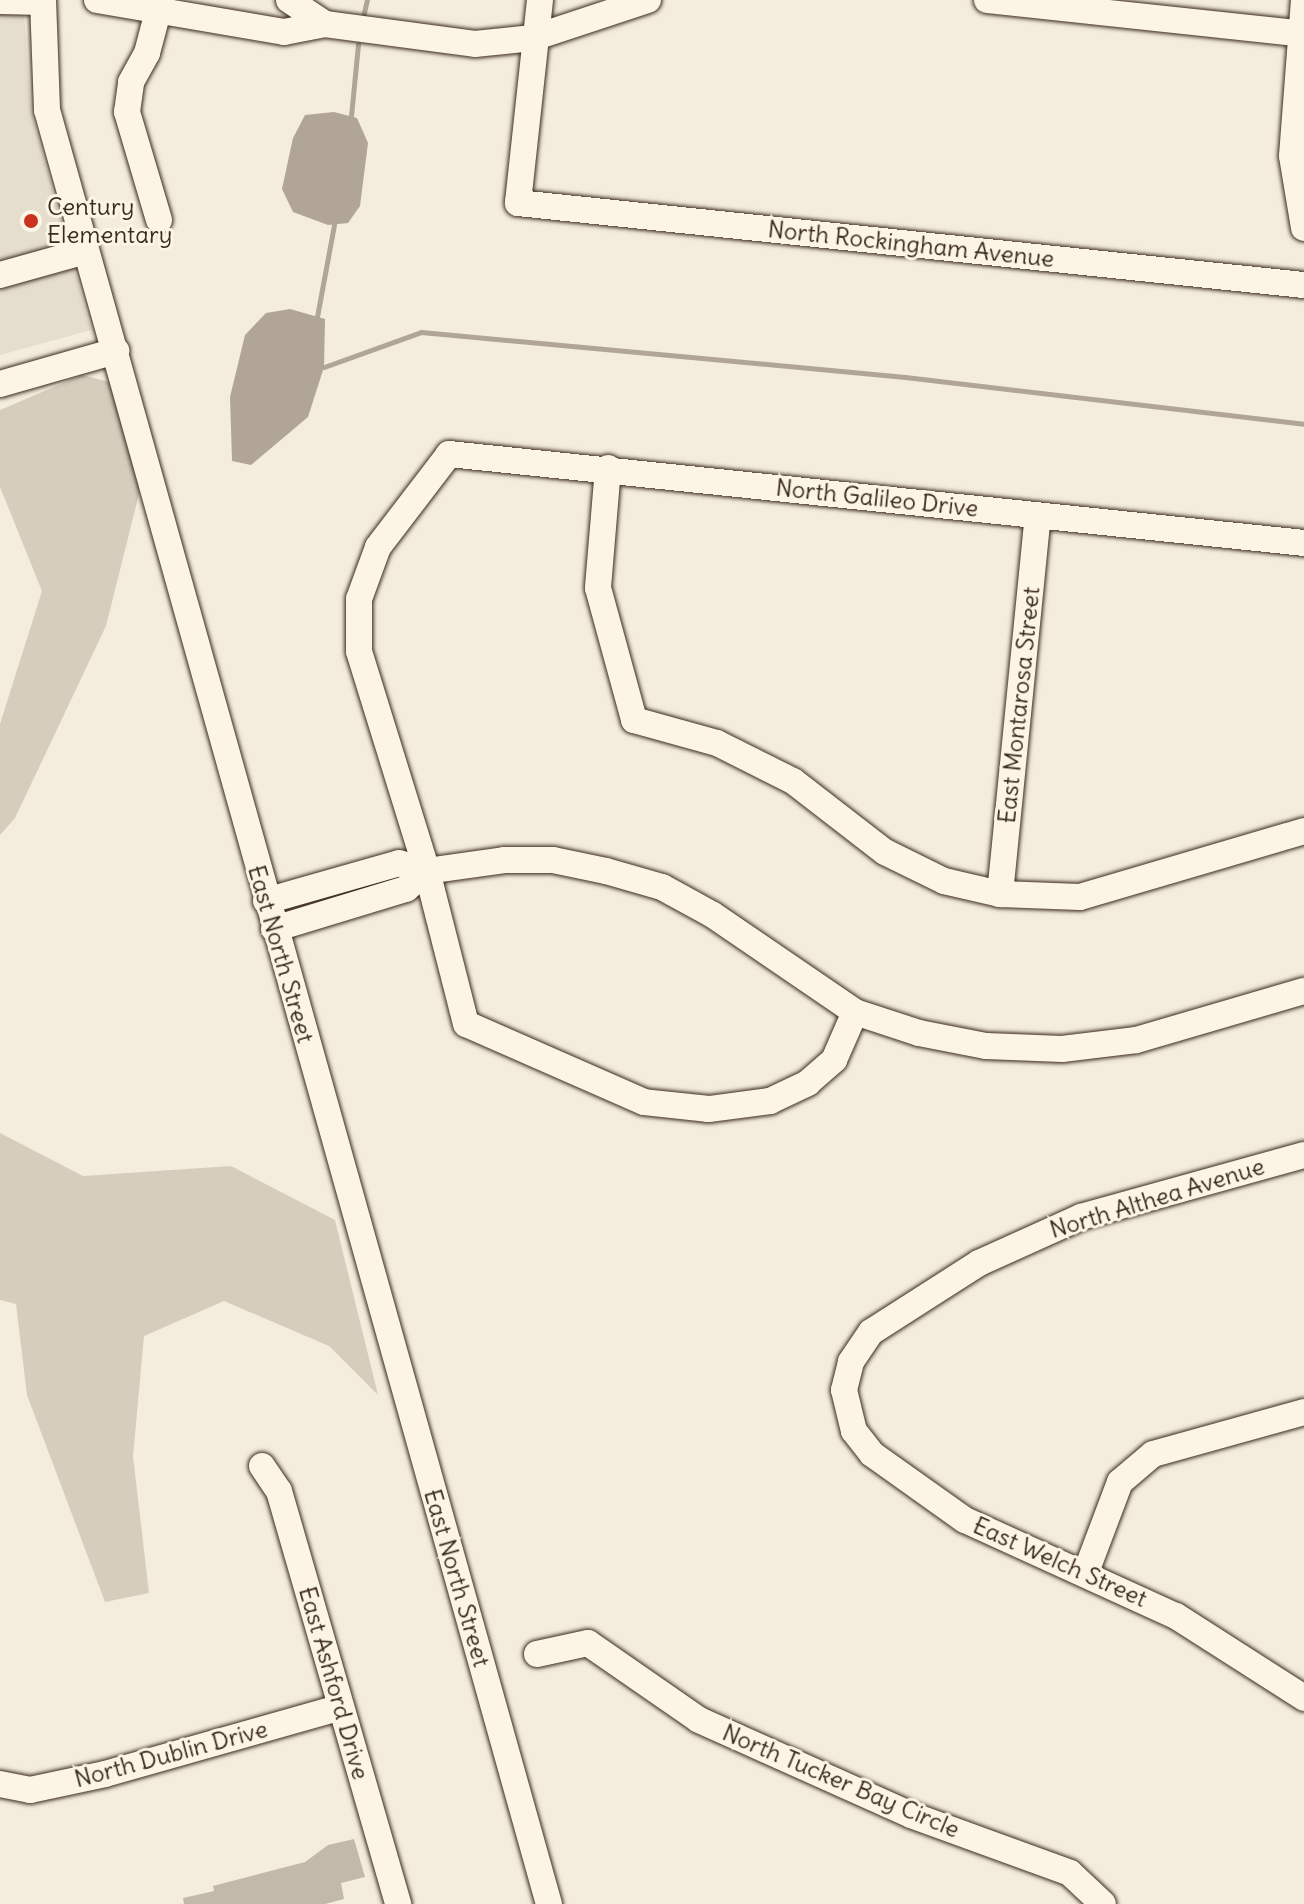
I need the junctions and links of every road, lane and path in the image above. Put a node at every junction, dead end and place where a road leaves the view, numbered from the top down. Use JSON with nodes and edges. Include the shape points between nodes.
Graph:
{"nodes":[{"id":1,"x":97,"y":0,"type":"edge"},
{"id":2,"x":289,"y":0,"type":"edge"},
{"id":3,"x":540,"y":0,"type":"edge"},
{"id":4,"x":648,"y":0,"type":"edge"},
{"id":5,"x":987,"y":0,"type":"edge"},
{"id":6,"x":1304,"y":0,"type":"edge"},
{"id":7,"x":0,"y":1,"type":"edge"},
{"id":8,"x":43,"y":1,"type":"edge"},
{"id":9,"x":1054,"y":4,"type":"edge"},
{"id":10,"x":161,"y":7,"type":"edge"},
{"id":11,"x":325,"y":24,"type":"junction"},
{"id":12,"x":1302,"y":34,"type":"edge"},
{"id":13,"x":533,"y":38,"type":"junction"},
{"id":14,"x":159,"y":220,"type":"dead end"},
{"id":15,"x":1304,"y":228,"type":"edge"},
{"id":16,"x":86,"y":251,"type":"junction"},
{"id":17,"x":0,"y":275,"type":"edge"},
{"id":18,"x":1304,"y":285,"type":"edge"},
{"id":19,"x":116,"y":351,"type":"junction"},
{"id":20,"x":0,"y":384,"type":"edge"},
{"id":21,"x":608,"y":468,"type":"junction"},
{"id":22,"x":1038,"y":516,"type":"junction"},
{"id":23,"x":1304,"y":543,"type":"edge"},
{"id":24,"x":1304,"y":831,"type":"edge"},
{"id":25,"x":427,"y":871,"type":"junction"},
{"id":26,"x":1000,"y":894,"type":"junction"},
{"id":27,"x":266,"y":901,"type":"junction"},
{"id":28,"x":274,"y":929,"type":"junction"},
{"id":29,"x":1304,"y":991,"type":"edge"},
{"id":30,"x":855,"y":1012,"type":"junction"},
{"id":31,"x":1304,"y":1155,"type":"edge"},
{"id":32,"x":844,"y":1399,"type":"joint"},
{"id":33,"x":1304,"y":1412,"type":"edge"},
{"id":34,"x":262,"y":1466,"type":"dead end"},
{"id":35,"x":1086,"y":1572,"type":"junction"},
{"id":36,"x":537,"y":1654,"type":"dead end"},
{"id":37,"x":1304,"y":1698,"type":"edge"},
{"id":38,"x":341,"y":1707,"type":"junction"},
{"id":39,"x":0,"y":1784,"type":"edge"},
{"id":40,"x":398,"y":1904,"type":"edge"},
{"id":41,"x":549,"y":1904,"type":"edge"},
{"id":42,"x":1103,"y":1904,"type":"edge"}],
"edges":[{"from":1,"to":10,"type":"street"},
{"from":2,"to":11,"type":"street"},
{"from":3,"to":13,"type":"street"},
{"from":4,"to":13,"type":"street"},
{"from":5,"to":9,"type":"street"},
{"from":6,"to":12,"type":"street"},
{"from":7,"to":8,"type":"street"},
{"from":8,"to":16,"type":"street","name":"East North Street","via":[[47,110]]},
{"from":9,"to":12,"type":"street"},
{"from":10,"to":11,"type":"street","via":[[284,32]]},
{"from":10,"to":14,"type":"street","via":[[147,53],[131,82],[127,112]]},
{"from":11,"to":13,"type":"street","via":[[446,43]]},
{"from":12,"to":15,"type":"street","via":[[1292,156]]},
{"from":13,"to":18,"type":"street","name":"North Rockingham Avenue","via":[[518,203]]},
{"from":16,"to":17,"type":"street"},
{"from":16,"to":19,"type":"street","name":"East North Street"},
{"from":19,"to":20,"type":"street"},
{"from":19,"to":27,"type":"street","name":"East North Street"},
{"from":21,"to":22,"type":"street","name":"North Galileo Drive"},
{"from":21,"to":25,"type":"street","name":"North Galileo Drive","via":[[449,454],[378,547],[359,599],[359,651],[369,698]]},
{"from":21,"to":26,"type":"street","via":[[598,588],[634,720],[717,743],[793,781],[885,852],[944,881]]},
{"from":22,"to":23,"type":"street","name":"North Galileo Drive"},
{"from":22,"to":26,"type":"street","name":"East Montarosa Street"},
{"from":24,"to":26,"type":"street","via":[[1080,897]]},
{"from":25,"to":27,"type":"street","via":[[399,863]]},
{"from":25,"to":28,"type":"street","via":[[406,889]]},
{"from":25,"to":30,"type":"street","via":[[504,860],[553,860],[662,887]]},
{"from":25,"to":30,"type":"street","via":[[466,1024],[644,1102],[709,1109],[770,1101],[808,1083],[834,1060]]},
{"from":27,"to":28,"type":"street","name":"East North Street"},
{"from":28,"to":41,"type":"street","name":"East North Street"},
{"from":29,"to":30,"type":"street","via":[[1136,1040],[1062,1049],[986,1046],[919,1033]]},
{"from":31,"to":32,"type":"street","name":"North Althea Avenue","via":[[1081,1217],[979,1263],[871,1332],[851,1362]]},
{"from":32,"to":35,"type":"street","name":"East Welch Street","via":[[854,1431],[892,1469],[965,1520]]},
{"from":33,"to":35,"type":"street","via":[[1153,1454],[1120,1482]]},
{"from":34,"to":38,"type":"street","name":"East Ashford Drive","via":[[279,1491]]},
{"from":35,"to":37,"type":"street","name":"East Welch Street","via":[[1176,1616]]},
{"from":36,"to":42,"type":"street","name":"North Tucker Bay Circle","via":[[588,1643],[699,1720],[911,1815],[1070,1873]]},
{"from":38,"to":39,"type":"street","name":"North Dublin Drive","via":[[105,1774],[30,1790]]},
{"from":38,"to":40,"type":"street","name":"East Ashford Drive"}]}
